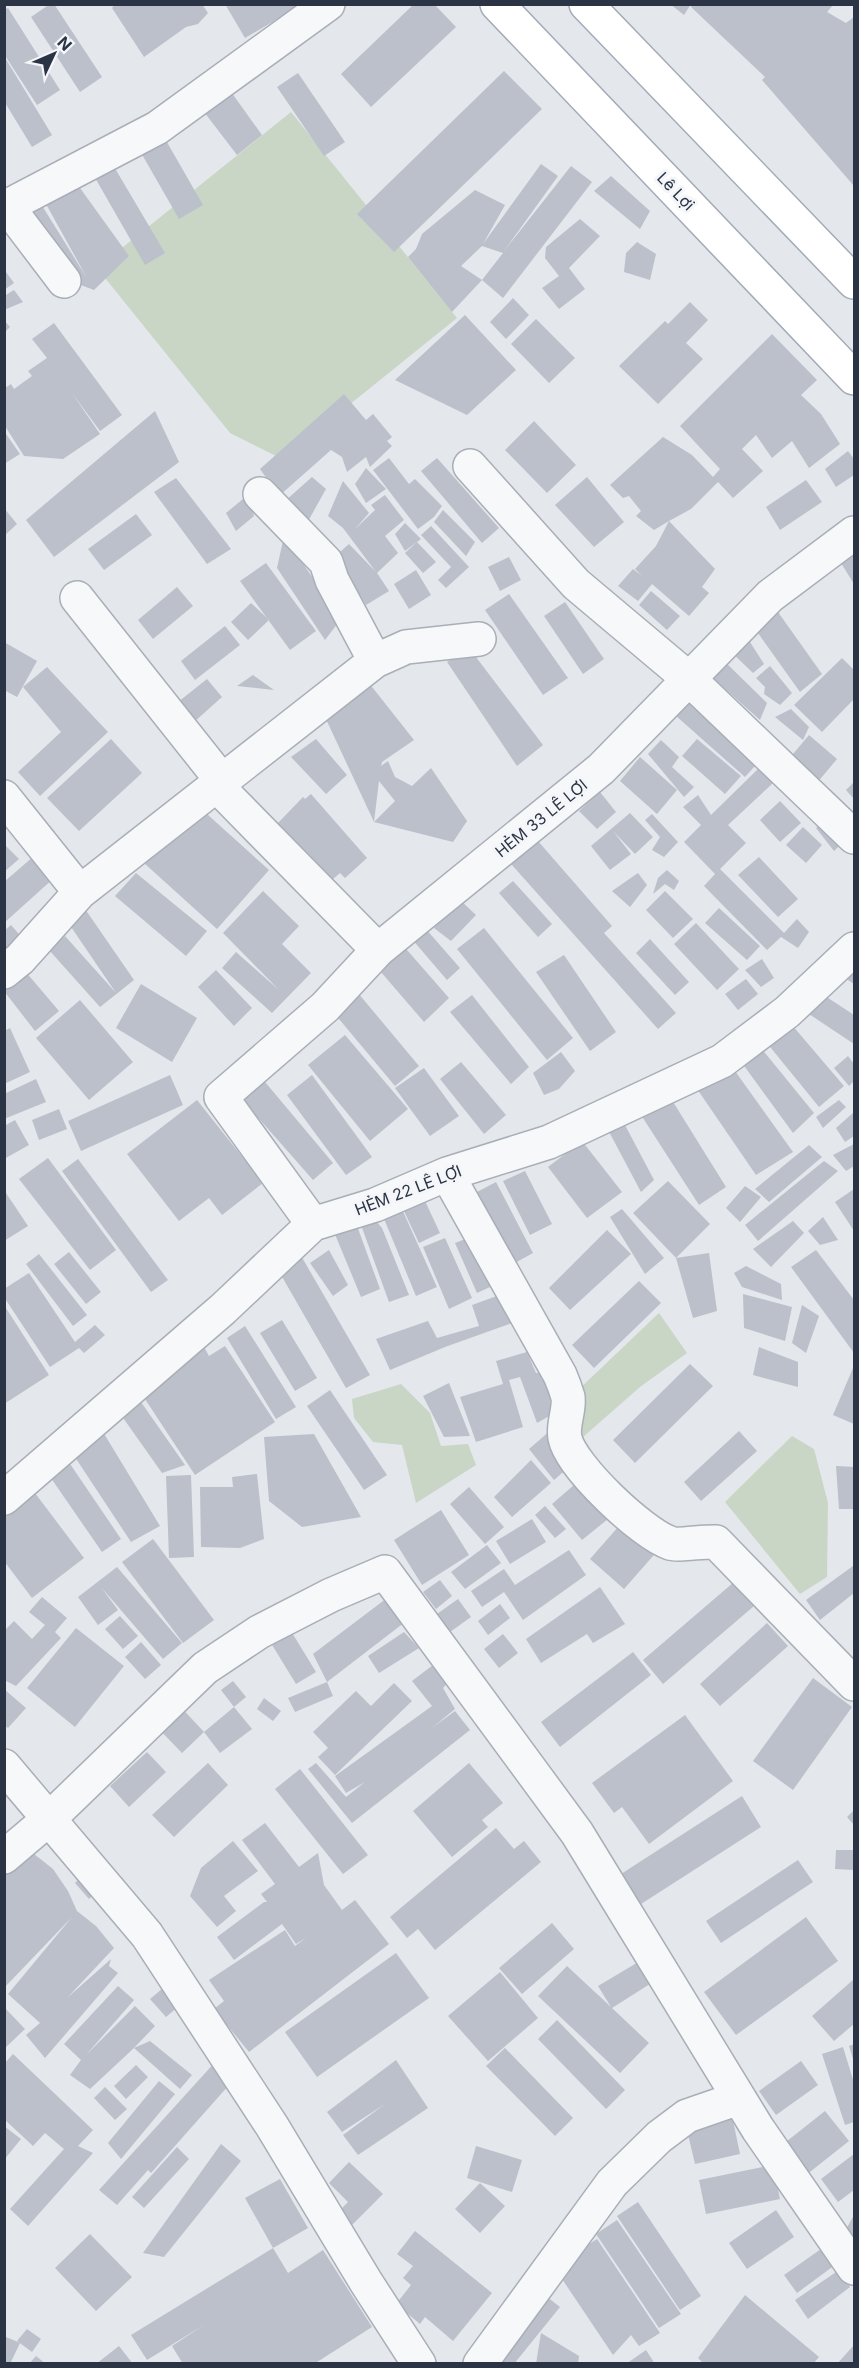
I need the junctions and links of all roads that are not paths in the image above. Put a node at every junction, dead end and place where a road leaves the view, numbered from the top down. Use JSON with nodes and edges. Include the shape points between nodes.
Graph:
{"nodes":[{"id":1,"x":328,"y":4,"type":"edge"},
{"id":2,"x":497,"y":4,"type":"edge"},
{"id":3,"x":586,"y":4,"type":"edge"},
{"id":4,"x":6,"y":207,"type":"edge"},
{"id":5,"x":851,"y":269,"type":"edge"},
{"id":6,"x":64,"y":281,"type":"dead end"},
{"id":7,"x":855,"y":378,"type":"edge"},
{"id":8,"x":470,"y":466,"type":"dead end"},
{"id":9,"x":260,"y":494,"type":"dead end"},
{"id":10,"x":855,"y":533,"type":"edge"},
{"id":11,"x":77,"y":598,"type":"dead end"},
{"id":12,"x":479,"y":639,"type":"dead end"},
{"id":13,"x":375,"y":661,"type":"junction"},
{"id":14,"x":689,"y":679,"type":"junction"},
{"id":15,"x":220,"y":784,"type":"junction"},
{"id":16,"x":4,"y":797,"type":"edge"},
{"id":17,"x":855,"y":837,"type":"edge"},
{"id":18,"x":80,"y":892,"type":"junction"},
{"id":19,"x":855,"y":949,"type":"edge"},
{"id":20,"x":378,"y":950,"type":"junction"},
{"id":21,"x":4,"y":972,"type":"edge"},
{"id":22,"x":447,"y":1174,"type":"junction"},
{"id":23,"x":313,"y":1224,"type":"junction"},
{"id":24,"x":4,"y":1498,"type":"edge"},
{"id":25,"x":855,"y":1684,"type":"edge"},
{"id":26,"x":4,"y":1766,"type":"edge"},
{"id":27,"x":50,"y":1818,"type":"junction"},
{"id":28,"x":4,"y":1857,"type":"edge"},
{"id":29,"x":739,"y":2098,"type":"junction"},
{"id":30,"x":855,"y":2268,"type":"edge"},
{"id":31,"x":419,"y":2364,"type":"edge"},
{"id":32,"x":480,"y":2364,"type":"edge"}],
"edges":[{"from":1,"to":4,"type":"street","via":[[157,128]]},
{"from":2,"to":7,"type":"main road","name":"Lê Lợi"},
{"from":3,"to":5,"type":"main road"},
{"from":4,"to":6,"type":"street"},
{"from":8,"to":14,"type":"street","via":[[576,584]]},
{"from":9,"to":13,"type":"street","via":[[326,562]]},
{"from":10,"to":14,"type":"street","name":"HẺM 33 LÊ LỢI","via":[[770,596]]},
{"from":11,"to":15,"type":"street"},
{"from":12,"to":13,"type":"street","via":[[406,647]]},
{"from":13,"to":15,"type":"street"},
{"from":14,"to":17,"type":"street"},
{"from":14,"to":20,"type":"street","name":"HẺM 33 LÊ LỢI","via":[[601,769]]},
{"from":15,"to":18,"type":"street"},
{"from":15,"to":20,"type":"street"},
{"from":16,"to":18,"type":"street"},
{"from":18,"to":21,"type":"street"},
{"from":19,"to":22,"type":"street","name":"HẺM 22 LÊ LỢI","via":[[787,1012],[722,1061],[549,1142]]},
{"from":20,"to":23,"type":"street","name":"HẺM 33 LÊ LỢI","via":[[325,1007],[221,1096]]},
{"from":22,"to":23,"type":"street","name":"HẺM 22 LÊ LỢI","via":[[375,1205]]},
{"from":22,"to":25,"type":"street","via":[[560,1375],[568,1398],[565,1438],[576,1460],[596,1485],[654,1536],[673,1545],[716,1542]]},
{"from":23,"to":24,"type":"street","name":"HẺM 22 LÊ LỢI","via":[[223,1309]]},
{"from":26,"to":27,"type":"street"},
{"from":27,"to":28,"type":"street"},
{"from":27,"to":29,"type":"street","via":[[205,1668],[259,1632],[384,1572],[577,1833]]},
{"from":27,"to":31,"type":"street","via":[[147,1935],[272,2126]]},
{"from":29,"to":30,"type":"street"},
{"from":29,"to":32,"type":"street","via":[[687,2116],[612,2183]]}]}
